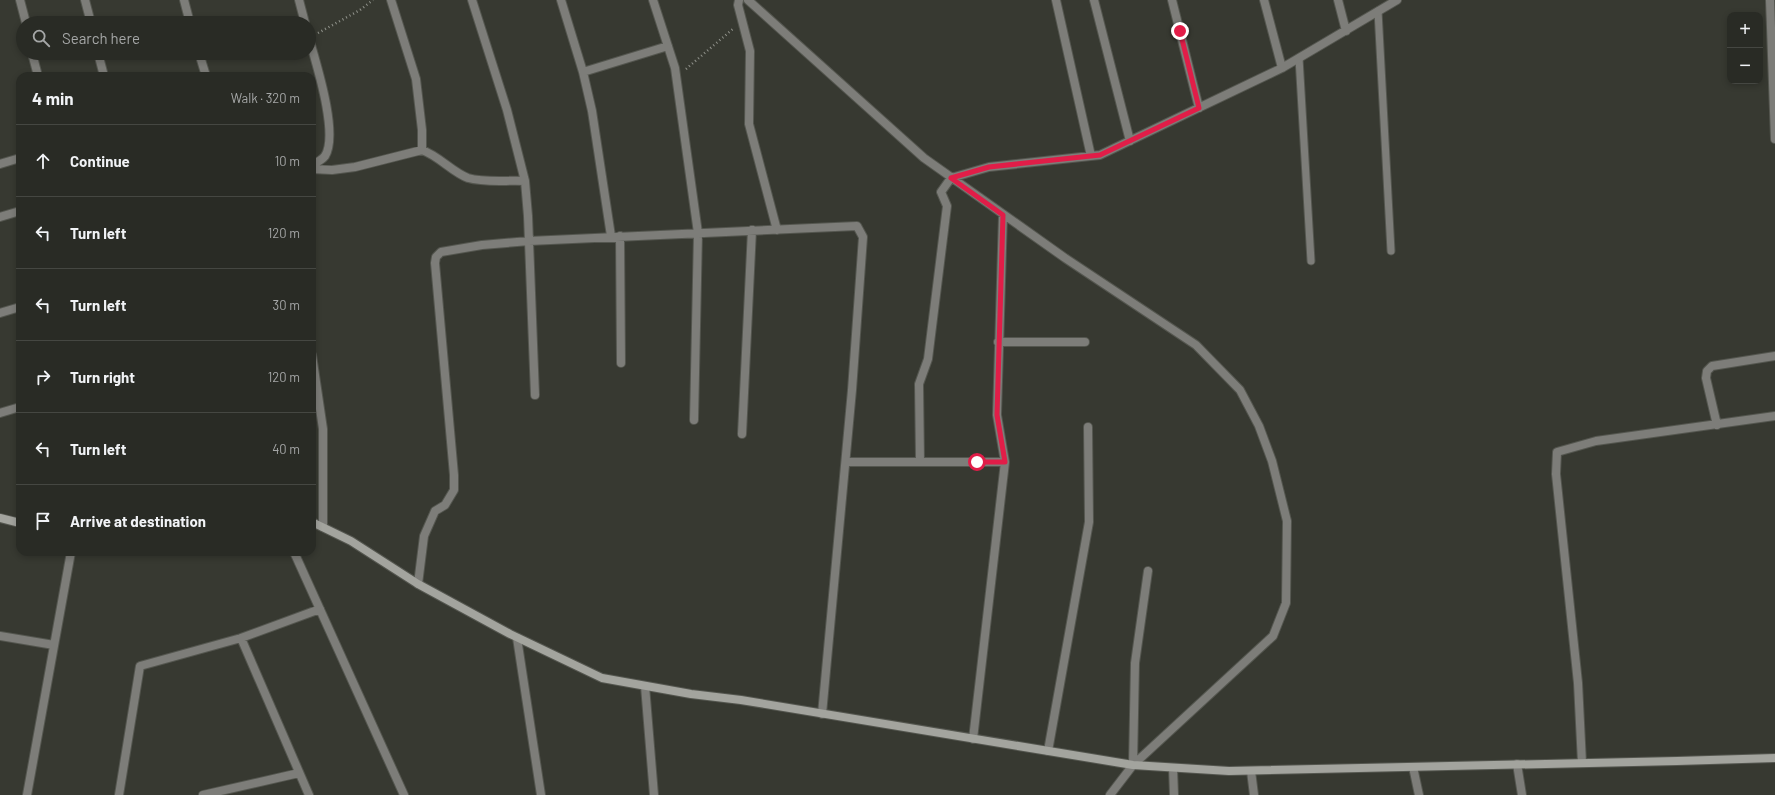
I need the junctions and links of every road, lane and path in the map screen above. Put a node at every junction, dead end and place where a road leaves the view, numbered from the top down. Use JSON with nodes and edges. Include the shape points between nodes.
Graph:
{"nodes":[{"id":1,"x":20,"y":0,"type":"edge"},
{"id":2,"x":85,"y":0,"type":"edge"},
{"id":3,"x":184,"y":0,"type":"edge"},
{"id":4,"x":299,"y":0,"type":"edge"},
{"id":5,"x":373,"y":0,"type":"edge"},
{"id":6,"x":392,"y":0,"type":"edge"},
{"id":7,"x":472,"y":0,"type":"edge"},
{"id":8,"x":561,"y":0,"type":"edge"},
{"id":9,"x":653,"y":0,"type":"edge"},
{"id":10,"x":739,"y":0,"type":"edge"},
{"id":11,"x":748,"y":0,"type":"edge"},
{"id":12,"x":1056,"y":0,"type":"edge"},
{"id":13,"x":1094,"y":0,"type":"edge"},
{"id":14,"x":1172,"y":0,"type":"edge"},
{"id":15,"x":1264,"y":0,"type":"edge"},
{"id":16,"x":1338,"y":0,"type":"edge"},
{"id":17,"x":1397,"y":0,"type":"edge"},
{"id":18,"x":1770,"y":0,"type":"edge"},
{"id":19,"x":1378,"y":11,"type":"junction"},
{"id":20,"x":24,"y":16,"type":"edge"},
{"id":21,"x":89,"y":16,"type":"edge"},
{"id":22,"x":188,"y":16,"type":"edge"},
{"id":23,"x":303,"y":16,"type":"edge"},
{"id":24,"x":742,"y":21,"type":"junction"},
{"id":25,"x":1346,"y":31,"type":"junction"},
{"id":26,"x":316,"y":34,"type":"edge"},
{"id":27,"x":668,"y":46,"type":"junction"},
{"id":28,"x":1299,"y":58,"type":"junction"},
{"id":29,"x":34,"y":60,"type":"edge"},
{"id":30,"x":100,"y":60,"type":"edge"},
{"id":31,"x":201,"y":60,"type":"edge"},
{"id":32,"x":315,"y":60,"type":"edge"},
{"id":33,"x":1282,"y":68,"type":"junction"},
{"id":34,"x":37,"y":72,"type":"edge"},
{"id":35,"x":103,"y":72,"type":"edge"},
{"id":36,"x":205,"y":72,"type":"edge"},
{"id":37,"x":583,"y":72,"type":"junction"},
{"id":38,"x":676,"y":77,"type":"junction"},
{"id":39,"x":1199,"y":108,"type":"junction"},
{"id":40,"x":1775,"y":139,"type":"edge"},
{"id":41,"x":1130,"y":141,"type":"junction"},
{"id":42,"x":422,"y":150,"type":"junction"},
{"id":43,"x":1091,"y":156,"type":"junction"},
{"id":44,"x":16,"y":159,"type":"edge"},
{"id":45,"x":316,"y":163,"type":"edge"},
{"id":46,"x":0,"y":164,"type":"edge"},
{"id":47,"x":316,"y":169,"type":"edge"},
{"id":48,"x":951,"y":178,"type":"junction"},
{"id":49,"x":525,"y":181,"type":"junction"},
{"id":50,"x":16,"y":212,"type":"edge"},
{"id":51,"x":1003,"y":215,"type":"junction"},
{"id":52,"x":0,"y":217,"type":"edge"},
{"id":53,"x":752,"y":230,"type":"junction"},
{"id":54,"x":777,"y":230,"type":"junction"},
{"id":55,"x":698,"y":233,"type":"junction"},
{"id":56,"x":611,"y":236,"type":"junction"},
{"id":57,"x":620,"y":236,"type":"junction"},
{"id":58,"x":529,"y":241,"type":"junction"},
{"id":59,"x":1391,"y":251,"type":"dead end"},
{"id":60,"x":1311,"y":261,"type":"dead end"},
{"id":61,"x":16,"y":308,"type":"edge"},
{"id":62,"x":0,"y":312,"type":"edge"},
{"id":63,"x":998,"y":342,"type":"junction"},
{"id":64,"x":1085,"y":342,"type":"dead end"},
{"id":65,"x":1775,"y":356,"type":"edge"},
{"id":66,"x":621,"y":363,"type":"dead end"},
{"id":67,"x":316,"y":382,"type":"edge"},
{"id":68,"x":534,"y":395,"type":"dead end"},
{"id":69,"x":16,"y":408,"type":"edge"},
{"id":70,"x":0,"y":413,"type":"edge"},
{"id":71,"x":1775,"y":416,"type":"edge"},
{"id":72,"x":694,"y":420,"type":"dead end"},
{"id":73,"x":1717,"y":425,"type":"junction"},
{"id":74,"x":1088,"y":427,"type":"dead end"},
{"id":75,"x":742,"y":434,"type":"dead end"},
{"id":76,"x":846,"y":462,"type":"junction"},
{"id":77,"x":920,"y":462,"type":"junction"},
{"id":78,"x":1005,"y":462,"type":"junction"},
{"id":79,"x":0,"y":518,"type":"edge"},
{"id":80,"x":16,"y":522,"type":"edge"},
{"id":81,"x":316,"y":524,"type":"edge"},
{"id":82,"x":323,"y":527,"type":"junction"},
{"id":83,"x":70,"y":556,"type":"edge"},
{"id":84,"x":296,"y":556,"type":"edge"},
{"id":85,"x":1148,"y":571,"type":"dead end"},
{"id":86,"x":418,"y":584,"type":"junction"},
{"id":87,"x":320,"y":609,"type":"junction"},
{"id":88,"x":0,"y":636,"type":"edge"},
{"id":89,"x":241,"y":638,"type":"junction"},
{"id":90,"x":517,"y":638,"type":"junction"},
{"id":91,"x":54,"y":645,"type":"junction"},
{"id":92,"x":645,"y":686,"type":"junction"},
{"id":93,"x":822,"y":714,"type":"junction"},
{"id":94,"x":973,"y":739,"type":"junction"},
{"id":95,"x":1048,"y":751,"type":"junction"},
{"id":96,"x":1775,"y":758,"type":"edge"},
{"id":97,"x":1582,"y":763,"type":"junction"},
{"id":98,"x":1517,"y":764,"type":"junction"},
{"id":99,"x":1133,"y":765,"type":"junction"},
{"id":100,"x":1413,"y":767,"type":"junction"},
{"id":101,"x":1173,"y":768,"type":"junction"},
{"id":102,"x":1251,"y":771,"type":"junction"},
{"id":103,"x":299,"y":773,"type":"junction"},
{"id":104,"x":27,"y":795,"type":"edge"},
{"id":105,"x":119,"y":795,"type":"edge"},
{"id":106,"x":203,"y":795,"type":"edge"},
{"id":107,"x":309,"y":795,"type":"edge"},
{"id":108,"x":404,"y":795,"type":"edge"},
{"id":109,"x":540,"y":795,"type":"edge"},
{"id":110,"x":654,"y":795,"type":"edge"},
{"id":111,"x":1110,"y":795,"type":"edge"},
{"id":112,"x":1174,"y":795,"type":"edge"},
{"id":113,"x":1254,"y":795,"type":"edge"},
{"id":114,"x":1419,"y":795,"type":"edge"},
{"id":115,"x":1522,"y":795,"type":"edge"}],
"edges":[{"from":1,"to":20,"type":"street"},
{"from":2,"to":21,"type":"street"},
{"from":3,"to":22,"type":"street"},
{"from":4,"to":23,"type":"street"},
{"from":5,"to":26,"type":"path"},
{"from":6,"to":42,"type":"street","via":[[416,79]]},
{"from":7,"to":49,"type":"street","via":[[507,110]]},
{"from":8,"to":37,"type":"street"},
{"from":9,"to":27,"type":"street"},
{"from":10,"to":24,"type":"street"},
{"from":11,"to":48,"type":"street","via":[[924,158]]},
{"from":12,"to":43,"type":"street"},
{"from":13,"to":41,"type":"street"},
{"from":14,"to":39,"type":"street"},
{"from":15,"to":33,"type":"street"},
{"from":16,"to":25,"type":"street"},
{"from":17,"to":19,"type":"street"},
{"from":18,"to":40,"type":"street"},
{"from":19,"to":25,"type":"street"},
{"from":19,"to":59,"type":"lane"},
{"from":24,"to":38,"type":"path"},
{"from":24,"to":54,"type":"street","via":[[750,51],[748,124]]},
{"from":25,"to":28,"type":"street"},
{"from":27,"to":37,"type":"street"},
{"from":27,"to":38,"type":"street"},
{"from":28,"to":33,"type":"street"},
{"from":28,"to":60,"type":"lane"},
{"from":29,"to":34,"type":"street"},
{"from":30,"to":35,"type":"street"},
{"from":31,"to":36,"type":"street"},
{"from":32,"to":45,"type":"street","via":[[325,98],[329,137],[329,146],[324,158]]},
{"from":33,"to":39,"type":"street"},
{"from":37,"to":56,"type":"street","via":[[592,111]]},
{"from":38,"to":55,"type":"street"},
{"from":39,"to":41,"type":"street"},
{"from":41,"to":43,"type":"street","via":[[1100,155]]},
{"from":42,"to":47,"type":"street","via":[[355,167]]},
{"from":42,"to":49,"type":"street","via":[[467,177],[479,180]]},
{"from":43,"to":48,"type":"street","via":[[989,167]]},
{"from":44,"to":46,"type":"street"},
{"from":48,"to":51,"type":"street"},
{"from":48,"to":77,"type":"street","via":[[941,192],[947,206],[928,359],[919,384]]},
{"from":49,"to":58,"type":"street"},
{"from":50,"to":52,"type":"street"},
{"from":51,"to":63,"type":"street"},
{"from":51,"to":99,"type":"street","via":[[1196,345],[1240,390],[1259,426],[1287,521],[1286,603],[1273,636]]},
{"from":53,"to":54,"type":"street"},
{"from":53,"to":55,"type":"street"},
{"from":53,"to":75,"type":"street"},
{"from":54,"to":76,"type":"street","via":[[857,226],[863,237]]},
{"from":55,"to":57,"type":"street"},
{"from":55,"to":72,"type":"street"},
{"from":56,"to":57,"type":"street"},
{"from":56,"to":58,"type":"street"},
{"from":57,"to":66,"type":"street"},
{"from":58,"to":68,"type":"street"},
{"from":58,"to":86,"type":"street","via":[[441,252],[436,257],[454,490],[445,505],[435,512],[424,536]]},
{"from":61,"to":62,"type":"street"},
{"from":63,"to":64,"type":"street"},
{"from":63,"to":78,"type":"street","via":[[997,415]]},
{"from":65,"to":73,"type":"street","via":[[1712,366],[1707,371],[1706,378]]},
{"from":67,"to":82,"type":"street","via":[[323,429]]},
{"from":69,"to":70,"type":"street"},
{"from":71,"to":73,"type":"street"},
{"from":73,"to":97,"type":"street","via":[[1596,441],[1557,452],[1556,474],[1578,683]]},
{"from":74,"to":95,"type":"street","via":[[1089,522]]},
{"from":76,"to":77,"type":"street"},
{"from":76,"to":93,"type":"street"},
{"from":77,"to":78,"type":"street"},
{"from":78,"to":94,"type":"street"},
{"from":79,"to":80,"type":"street"},
{"from":81,"to":82,"type":"street"},
{"from":82,"to":86,"type":"street","via":[[351,540]]},
{"from":83,"to":91,"type":"street"},
{"from":84,"to":87,"type":"street"},
{"from":85,"to":99,"type":"street","via":[[1135,663]]},
{"from":86,"to":90,"type":"street"},
{"from":87,"to":89,"type":"street"},
{"from":87,"to":108,"type":"street"},
{"from":88,"to":91,"type":"street"},
{"from":89,"to":103,"type":"street"},
{"from":89,"to":105,"type":"street","via":[[140,666]]},
{"from":90,"to":92,"type":"street","via":[[602,678]]},
{"from":90,"to":109,"type":"street"},
{"from":91,"to":104,"type":"street"},
{"from":92,"to":93,"type":"street"},
{"from":92,"to":110,"type":"street"},
{"from":93,"to":94,"type":"street"},
{"from":94,"to":95,"type":"street"},
{"from":95,"to":99,"type":"street"},
{"from":96,"to":97,"type":"street"},
{"from":97,"to":98,"type":"street"},
{"from":98,"to":100,"type":"street"},
{"from":98,"to":115,"type":"street"},
{"from":99,"to":101,"type":"street"},
{"from":99,"to":111,"type":"street"},
{"from":100,"to":102,"type":"street"},
{"from":100,"to":114,"type":"street"},
{"from":101,"to":102,"type":"street"},
{"from":101,"to":112,"type":"street"},
{"from":102,"to":113,"type":"street"},
{"from":103,"to":106,"type":"street"},
{"from":103,"to":107,"type":"street"}]}
